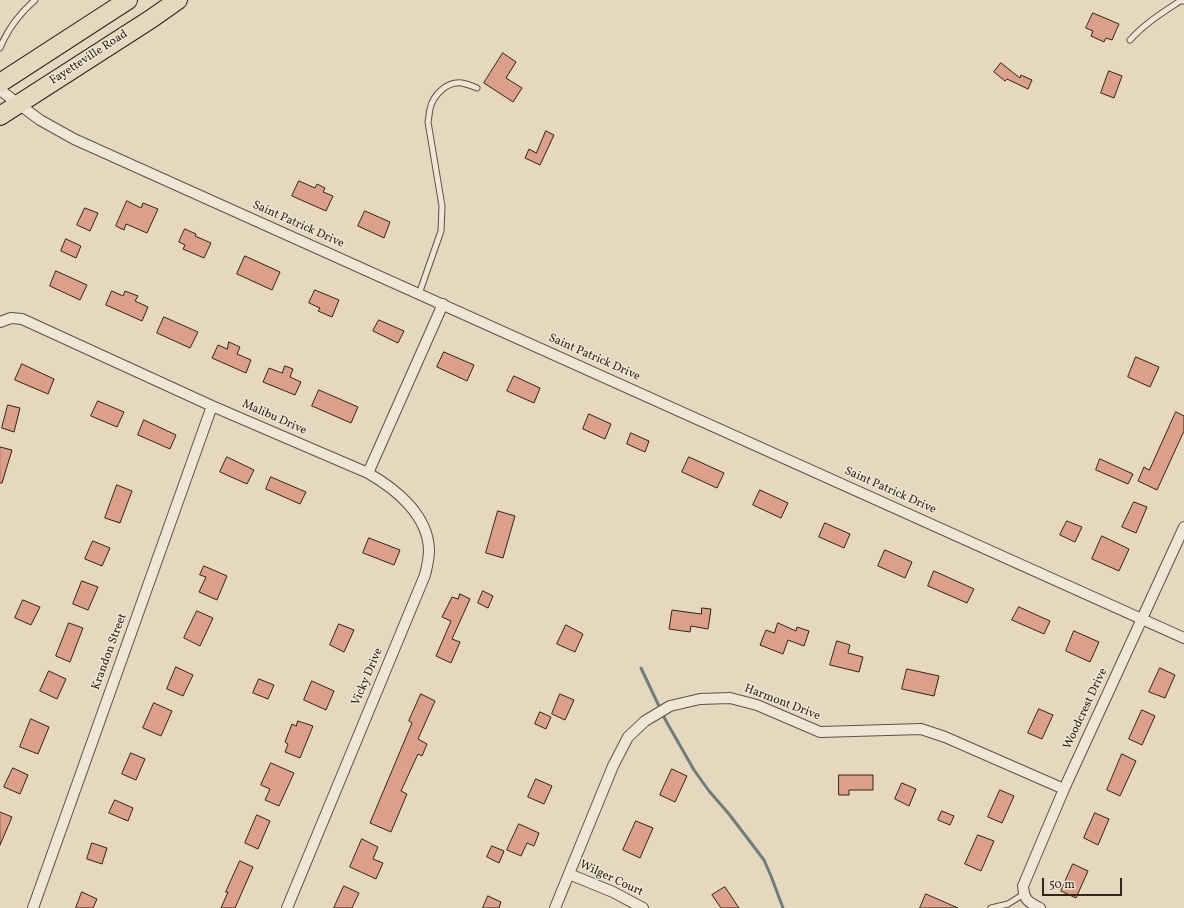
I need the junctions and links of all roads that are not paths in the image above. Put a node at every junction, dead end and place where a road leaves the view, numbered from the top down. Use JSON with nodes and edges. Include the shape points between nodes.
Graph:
{"nodes":[{"id":1,"x":35,"y":0,"type":"edge"},
{"id":2,"x":128,"y":0,"type":"edge"},
{"id":3,"x":178,"y":0,"type":"edge"},
{"id":4,"x":1184,"y":1,"type":"edge"},
{"id":5,"x":1130,"y":40,"type":"dead end"},
{"id":6,"x":0,"y":48,"type":"edge"},
{"id":7,"x":0,"y":83,"type":"edge"},
{"id":8,"x":477,"y":88,"type":"dead end"},
{"id":9,"x":0,"y":90,"type":"edge"},
{"id":10,"x":18,"y":104,"type":"junction"},
{"id":11,"x":0,"y":116,"type":"edge"},
{"id":12,"x":419,"y":294,"type":"junction"},
{"id":13,"x":442,"y":304,"type":"junction"},
{"id":14,"x":0,"y":322,"type":"edge"},
{"id":15,"x":212,"y":406,"type":"junction"},
{"id":16,"x":368,"y":474,"type":"junction"},
{"id":17,"x":1184,"y":527,"type":"edge"},
{"id":18,"x":1142,"y":619,"type":"junction"},
{"id":19,"x":1184,"y":638,"type":"edge"},
{"id":20,"x":1064,"y":789,"type":"junction"},
{"id":21,"x":569,"y":874,"type":"junction"},
{"id":22,"x":1026,"y":898,"type":"junction"},
{"id":23,"x":33,"y":908,"type":"edge"},
{"id":24,"x":287,"y":908,"type":"edge"},
{"id":25,"x":555,"y":908,"type":"edge"},
{"id":26,"x":643,"y":908,"type":"edge"},
{"id":27,"x":991,"y":908,"type":"edge"},
{"id":28,"x":1040,"y":908,"type":"edge"}],
"edges":[{"from":1,"to":6,"type":"lane","via":[[15,19]]},
{"from":2,"to":7,"type":"highway"},
{"from":3,"to":10,"type":"highway","name":"Fayetteville Road"},
{"from":4,"to":5,"type":"lane","via":[[1180,1],[1151,21]]},
{"from":8,"to":12,"type":"lane","via":[[454,83],[442,88],[430,108],[428,122],[442,206],[441,231]]},
{"from":9,"to":10,"type":"street","name":"Saint Patrick Drive"},
{"from":10,"to":11,"type":"highway","name":"Fayetteville Road"},
{"from":10,"to":12,"type":"street","name":"Saint Patrick Drive","via":[[74,139]]},
{"from":12,"to":13,"type":"street","name":"Saint Patrick Drive"},
{"from":13,"to":16,"type":"street"},
{"from":13,"to":18,"type":"street","name":"Saint Patrick Drive"},
{"from":14,"to":15,"type":"street","name":"Malibu Drive","via":[[11,318],[22,319]]},
{"from":15,"to":16,"type":"street","name":"Malibu Drive"},
{"from":15,"to":23,"type":"street","name":"Krandon Street"},
{"from":16,"to":24,"type":"street","name":"Vicky Drive","via":[[394,490],[420,520],[428,542],[428,564]]},
{"from":17,"to":18,"type":"street","name":"Woodcrest Drive"},
{"from":18,"to":19,"type":"street","name":"Saint Patrick Drive"},
{"from":18,"to":20,"type":"street","name":"Woodcrest Drive"},
{"from":20,"to":21,"type":"street","name":"Harmont Drive","via":[[921,729],[820,732],[757,705],[730,698],[700,699],[670,706],[645,720],[628,737],[613,766]]},
{"from":20,"to":22,"type":"street","name":"Woodcrest Drive","via":[[1023,886]]},
{"from":21,"to":25,"type":"street","name":"Harmont Drive"},
{"from":21,"to":26,"type":"street","name":"Wilger Court","via":[[613,892]]},
{"from":22,"to":27,"type":"lane"},
{"from":22,"to":28,"type":"street"}]}
